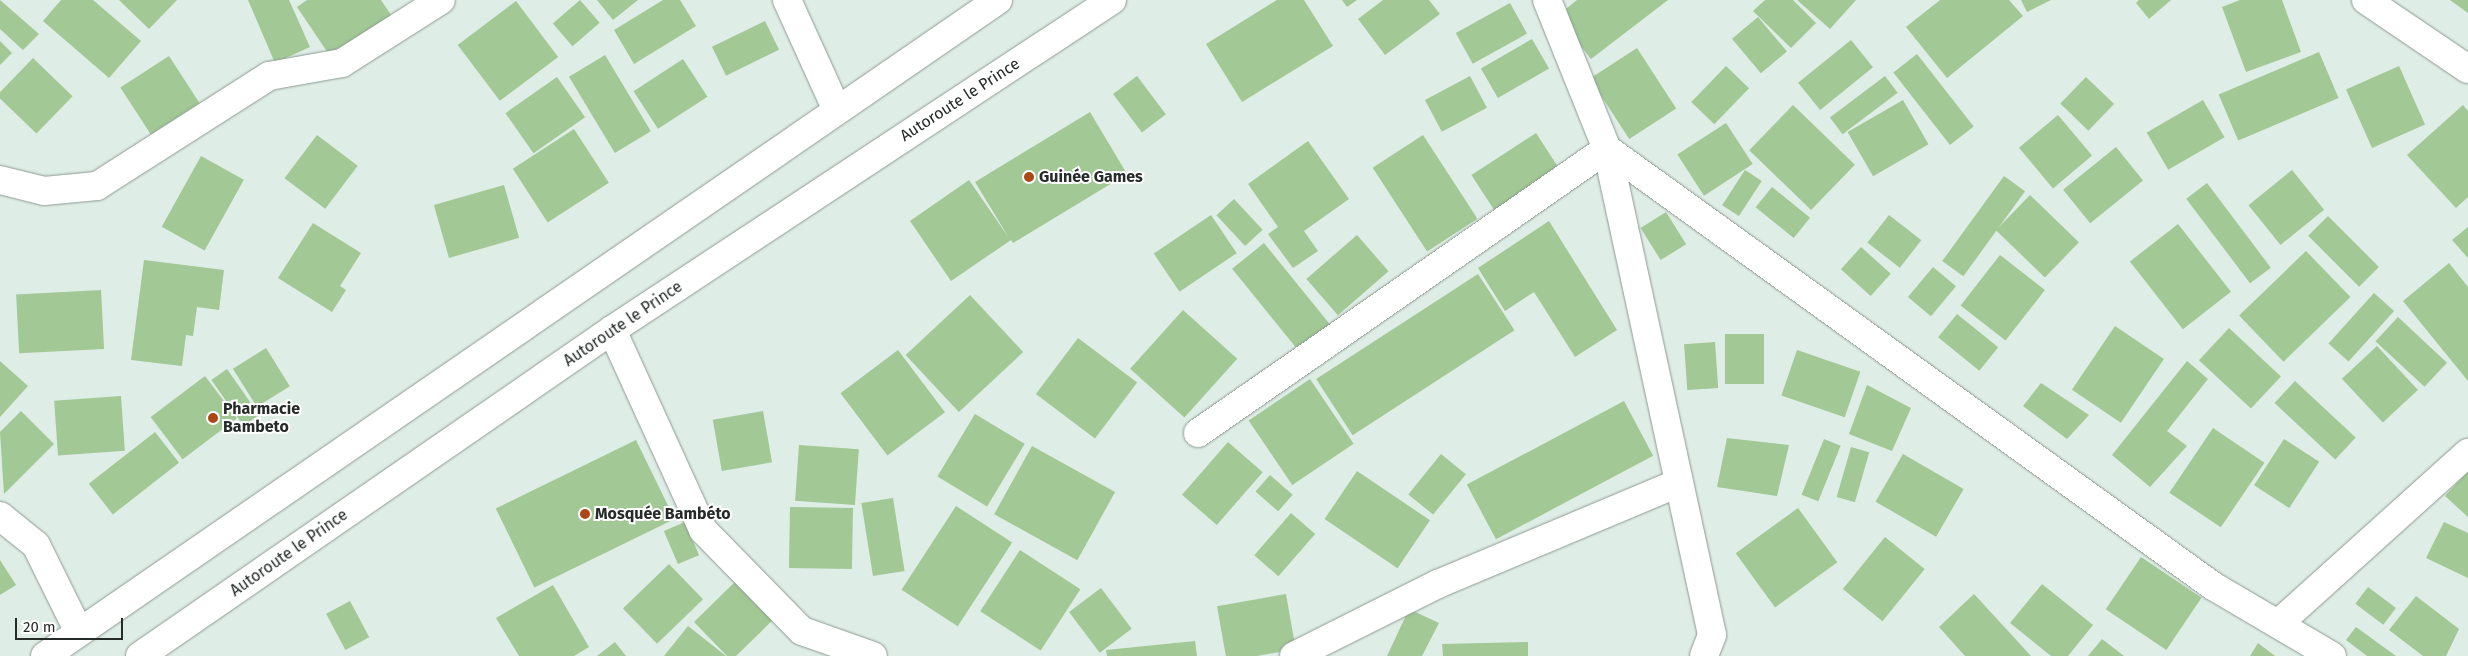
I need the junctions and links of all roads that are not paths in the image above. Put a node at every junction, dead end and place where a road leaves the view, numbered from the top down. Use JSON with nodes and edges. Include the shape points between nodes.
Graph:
{"nodes":[{"id":1,"x":441,"y":0,"type":"edge"},
{"id":2,"x":787,"y":0,"type":"edge"},
{"id":3,"x":998,"y":0,"type":"edge"},
{"id":4,"x":1112,"y":0,"type":"edge"},
{"id":5,"x":1547,"y":0,"type":"edge"},
{"id":6,"x":2366,"y":0,"type":"edge"},
{"id":7,"x":2468,"y":69,"type":"edge"},
{"id":8,"x":836,"y":108,"type":"junction"},
{"id":9,"x":1607,"y":149,"type":"junction"},
{"id":10,"x":0,"y":180,"type":"edge"},
{"id":11,"x":612,"y":330,"type":"junction"},
{"id":12,"x":1198,"y":433,"type":"dead end"},
{"id":13,"x":2468,"y":453,"type":"edge"},
{"id":14,"x":1678,"y":483,"type":"junction"},
{"id":15,"x":0,"y":516,"type":"edge"},
{"id":16,"x":2278,"y":624,"type":"junction"},
{"id":17,"x":79,"y":632,"type":"junction"},
{"id":18,"x":37,"y":656,"type":"edge"},
{"id":19,"x":45,"y":656,"type":"edge"},
{"id":20,"x":140,"y":656,"type":"edge"},
{"id":21,"x":873,"y":656,"type":"edge"},
{"id":22,"x":1294,"y":656,"type":"edge"},
{"id":23,"x":1704,"y":656,"type":"edge"},
{"id":24,"x":2332,"y":656,"type":"edge"}],
"edges":[{"from":1,"to":10,"type":"street","via":[[342,63],[268,76],[97,186],[44,191]]},
{"from":2,"to":8,"type":"street"},
{"from":3,"to":8,"type":"street"},
{"from":4,"to":11,"type":"street","name":"Autoroute le Prince"},
{"from":5,"to":9,"type":"street"},
{"from":6,"to":7,"type":"street"},
{"from":8,"to":17,"type":"street"},
{"from":9,"to":12,"type":"street"},
{"from":9,"to":14,"type":"street"},
{"from":9,"to":16,"type":"street","via":[[2213,586]]},
{"from":11,"to":20,"type":"street","name":"Autoroute le Prince"},
{"from":11,"to":21,"type":"street","via":[[704,530],[802,631]]},
{"from":13,"to":16,"type":"street"},
{"from":14,"to":22,"type":"street","via":[[1438,584]]},
{"from":14,"to":23,"type":"street","via":[[1712,635]]},
{"from":15,"to":17,"type":"street","via":[[36,546]]},
{"from":16,"to":24,"type":"street"},
{"from":17,"to":18,"type":"street"},
{"from":17,"to":19,"type":"street"}]}
